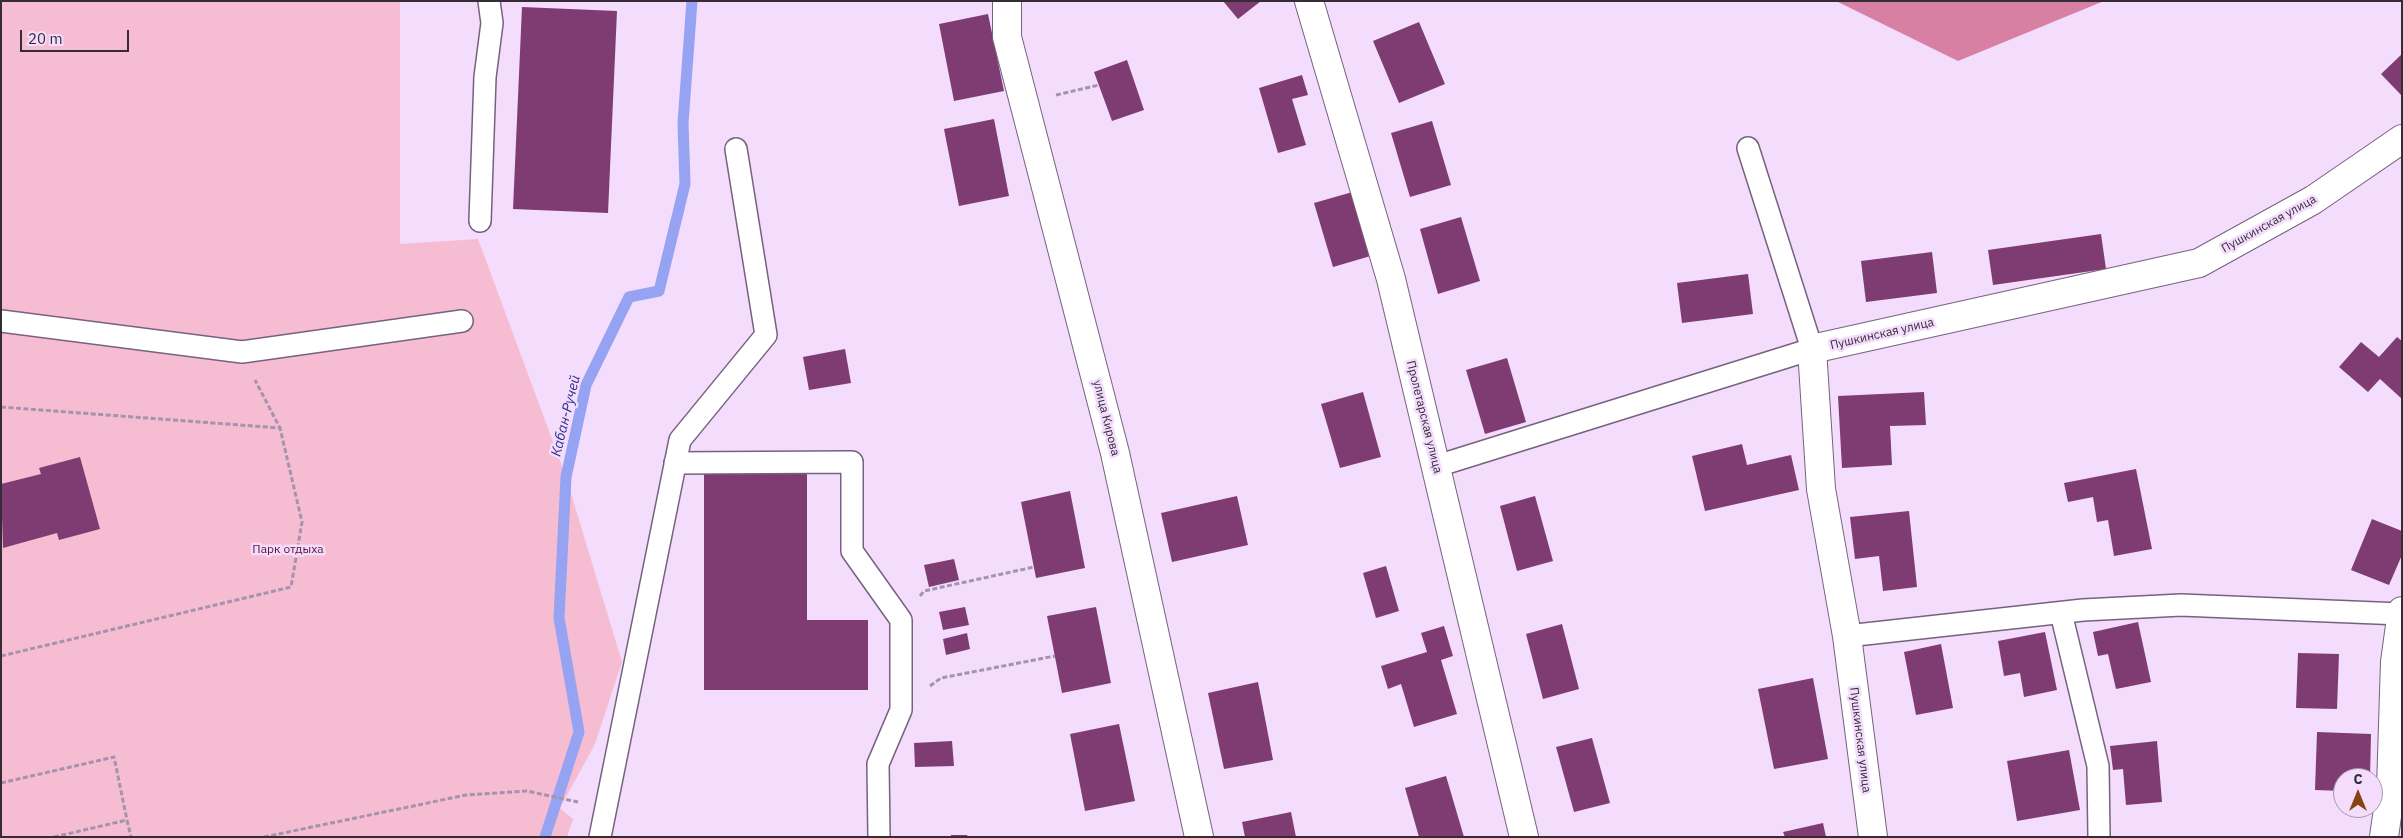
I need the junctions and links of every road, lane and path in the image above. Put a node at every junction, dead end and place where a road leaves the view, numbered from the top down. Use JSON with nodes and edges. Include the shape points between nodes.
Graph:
{"nodes":[{"id":1,"x":489,"y":1,"type":"edge"},
{"id":2,"x":1007,"y":1,"type":"edge"},
{"id":3,"x":1309,"y":1,"type":"edge"},
{"id":4,"x":1099,"y":85,"type":"dead end"},
{"id":5,"x":1025,"y":103,"type":"junction"},
{"id":6,"x":2402,"y":139,"type":"edge"},
{"id":7,"x":1748,"y":148,"type":"dead end"},
{"id":8,"x":736,"y":149,"type":"dead end"},
{"id":9,"x":480,"y":221,"type":"dead end"},
{"id":10,"x":1,"y":321,"type":"edge"},
{"id":11,"x":462,"y":321,"type":"dead end"},
{"id":12,"x":1812,"y":349,"type":"junction"},
{"id":13,"x":242,"y":352,"type":"junction"},
{"id":14,"x":1,"y":407,"type":"edge"},
{"id":15,"x":280,"y":428,"type":"junction"},
{"id":16,"x":675,"y":463,"type":"junction"},
{"id":17,"x":1437,"y":466,"type":"junction"},
{"id":18,"x":1034,"y":567,"type":"dead end"},
{"id":19,"x":924,"y":592,"type":"dead end"},
{"id":20,"x":2401,"y":612,"type":"edge"},
{"id":21,"x":2061,"y":613,"type":"junction"},
{"id":22,"x":1847,"y":636,"type":"junction"},
{"id":23,"x":1,"y":656,"type":"edge"},
{"id":24,"x":1055,"y":656,"type":"dead end"},
{"id":25,"x":941,"y":678,"type":"dead end"},
{"id":26,"x":2397,"y":744,"type":"edge"},
{"id":27,"x":1,"y":783,"type":"edge"},
{"id":28,"x":564,"y":800,"type":"dead end"},
{"id":29,"x":127,"y":820,"type":"junction"},
{"id":30,"x":54,"y":837,"type":"edge"},
{"id":31,"x":131,"y":837,"type":"edge"},
{"id":32,"x":264,"y":837,"type":"edge"},
{"id":33,"x":600,"y":837,"type":"edge"},
{"id":34,"x":880,"y":837,"type":"edge"},
{"id":35,"x":1198,"y":837,"type":"edge"},
{"id":36,"x":1524,"y":837,"type":"edge"},
{"id":37,"x":1873,"y":837,"type":"edge"},
{"id":38,"x":2099,"y":837,"type":"edge"},
{"id":39,"x":2384,"y":837,"type":"edge"}],
"edges":[{"from":1,"to":9,"type":"lane","via":[[492,23],[485,77]]},
{"from":2,"to":5,"type":"street","name":"улица Кирова","via":[[1007,37]]},
{"from":3,"to":17,"type":"street","name":"Пролетарская улица","via":[[1391,279]]},
{"from":4,"to":5,"type":"path"},
{"from":5,"to":35,"type":"street","name":"улица Кирова","via":[[1115,452]]},
{"from":6,"to":12,"type":"street","name":"Пушкинская улица","via":[[2313,200],[2200,263]]},
{"from":7,"to":12,"type":"lane"},
{"from":8,"to":16,"type":"lane","via":[[766,336],[680,440]]},
{"from":10,"to":13,"type":"lane"},
{"from":11,"to":13,"type":"lane"},
{"from":12,"to":17,"type":"lane"},
{"from":12,"to":22,"type":"street","name":"Пушкинская улица","via":[[1821,489]]},
{"from":13,"to":15,"type":"path"},
{"from":14,"to":15,"type":"path"},
{"from":15,"to":23,"type":"path","via":[[302,522],[291,587]]},
{"from":16,"to":33,"type":"lane"},
{"from":16,"to":34,"type":"lane","via":[[852,462],[852,551],[901,620],[901,710],[878,764]]},
{"from":17,"to":36,"type":"street","name":"Пролетарская улица"},
{"from":18,"to":19,"type":"path"},
{"from":20,"to":21,"type":"lane","via":[[2181,606]]},
{"from":20,"to":26,"type":"street","via":[[2395,662]]},
{"from":21,"to":22,"type":"lane"},
{"from":21,"to":38,"type":"lane","via":[[2098,766]]},
{"from":22,"to":37,"type":"street","name":"Пушкинская улица"},
{"from":24,"to":25,"type":"path"},
{"from":26,"to":39,"type":"street"},
{"from":27,"to":29,"type":"path","via":[[114,757]]},
{"from":28,"to":32,"type":"path","via":[[527,791],[466,795]]},
{"from":29,"to":30,"type":"path"},
{"from":29,"to":31,"type":"path"}]}
